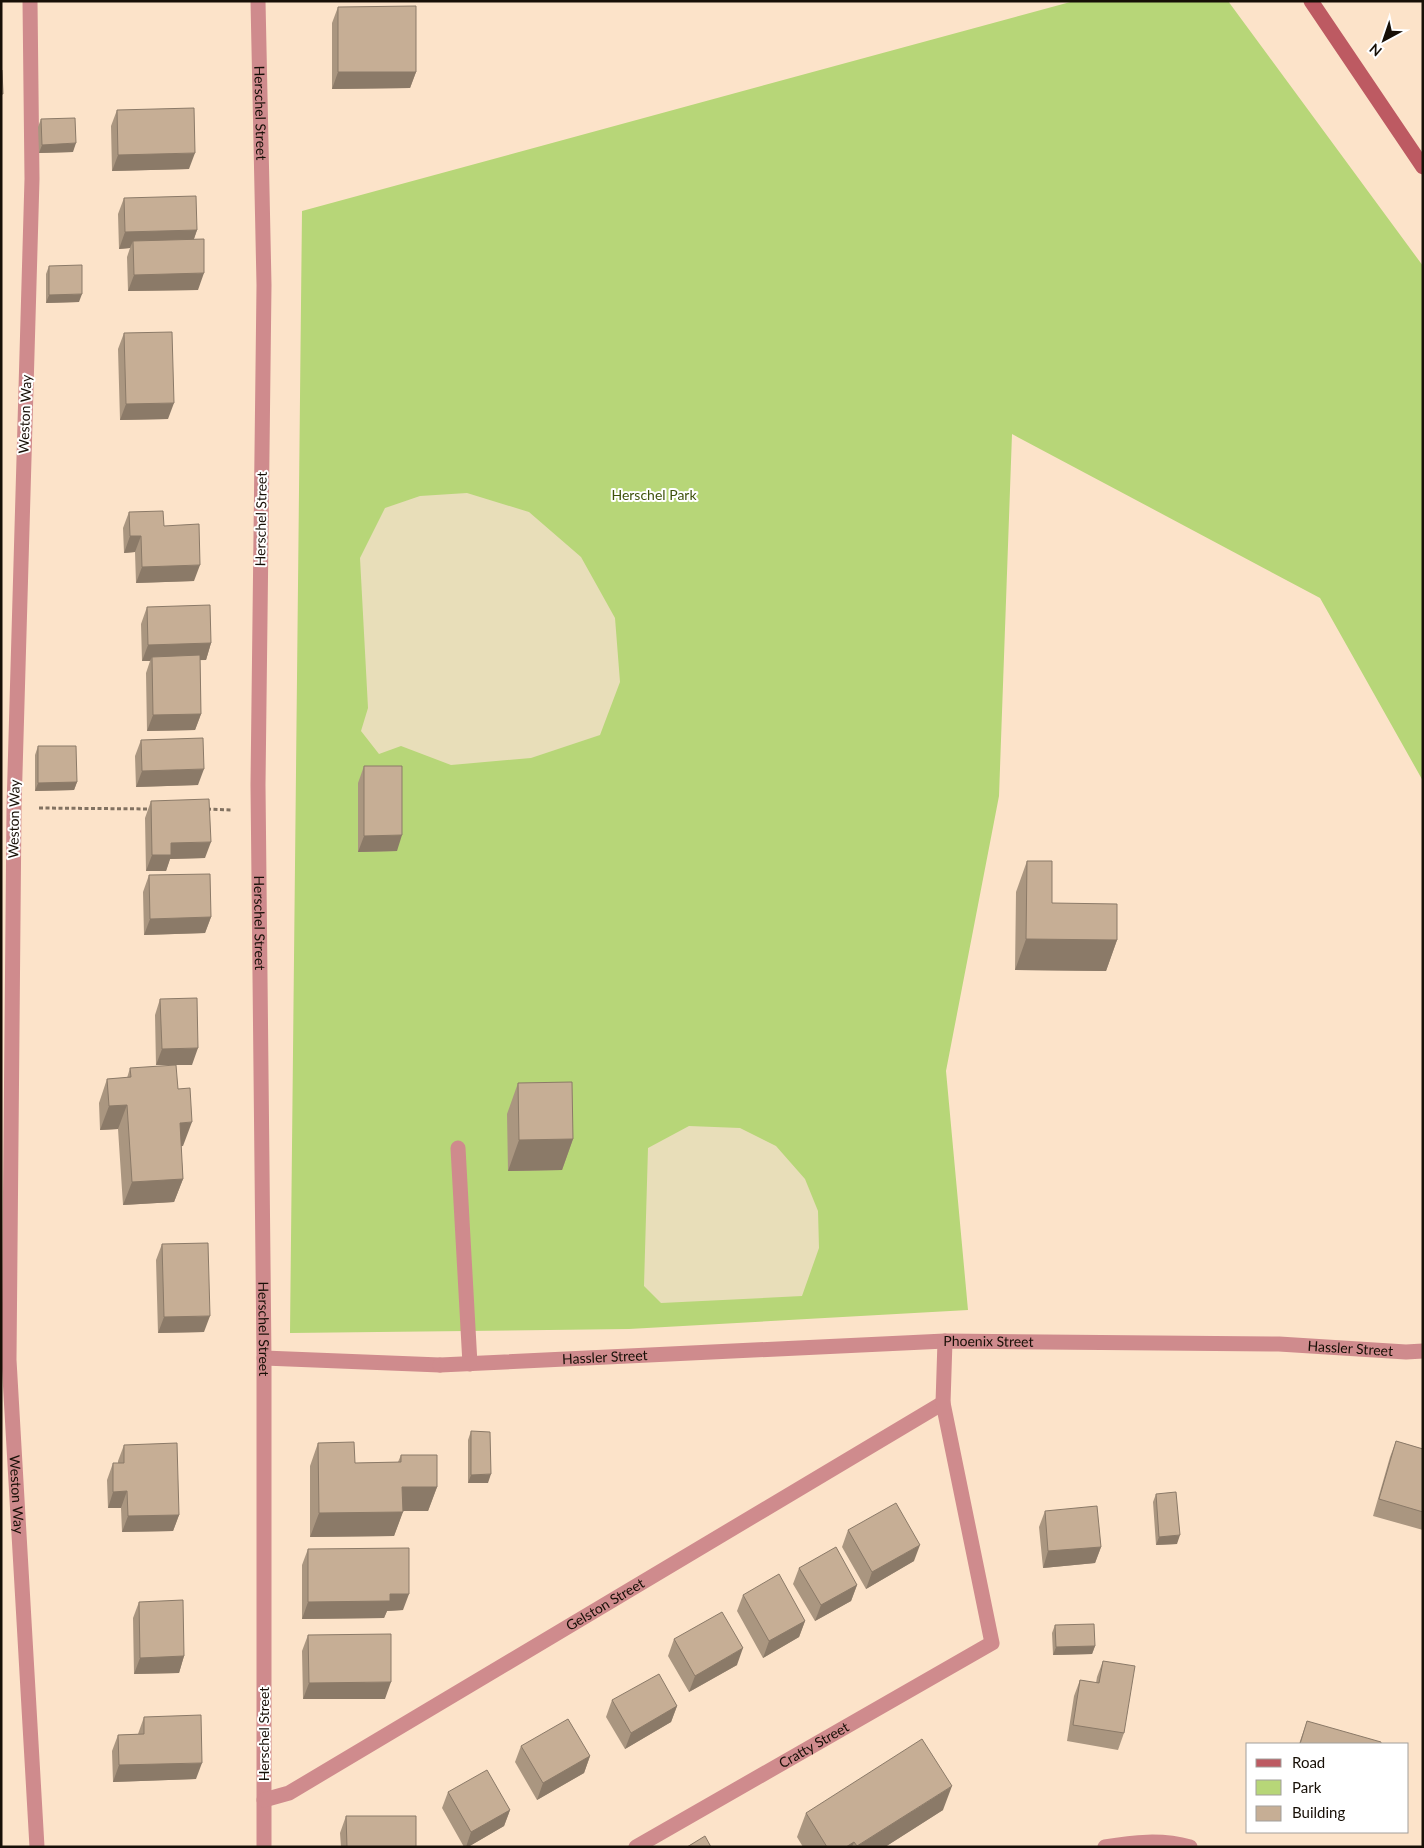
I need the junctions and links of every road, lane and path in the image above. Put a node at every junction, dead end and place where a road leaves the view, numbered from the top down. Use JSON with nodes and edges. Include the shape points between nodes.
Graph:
{"nodes":[{"id":1,"x":30,"y":1,"type":"edge"},
{"id":2,"x":258,"y":1,"type":"edge"},
{"id":3,"x":1311,"y":1,"type":"edge"},
{"id":4,"x":1423,"y":167,"type":"edge"},
{"id":5,"x":14,"y":808,"type":"junction"},
{"id":6,"x":161,"y":809,"type":"edge"},
{"id":7,"x":200,"y":809,"type":"edge"},
{"id":8,"x":258,"y":810,"type":"junction"},
{"id":9,"x":458,"y":1148,"type":"dead end"},
{"id":10,"x":945,"y":1341,"type":"junction"},
{"id":11,"x":1279,"y":1344,"type":"joint"},
{"id":12,"x":1423,"y":1351,"type":"edge"},
{"id":13,"x":264,"y":1358,"type":"junction"},
{"id":14,"x":470,"y":1364,"type":"junction"},
{"id":15,"x":943,"y":1403,"type":"junction"},
{"id":16,"x":992,"y":1642,"type":"joint"},
{"id":17,"x":264,"y":1800,"type":"junction"},
{"id":18,"x":37,"y":1847,"type":"edge"},
{"id":19,"x":264,"y":1847,"type":"edge"},
{"id":20,"x":636,"y":1847,"type":"edge"},
{"id":21,"x":1105,"y":1847,"type":"edge"},
{"id":22,"x":1190,"y":1847,"type":"edge"}],
"edges":[{"from":1,"to":5,"type":"street","name":"Weston Way","via":[[32,179]]},
{"from":2,"to":8,"type":"street","name":"Herschel Street","via":[[264,285]]},
{"from":3,"to":4,"type":"main road"},
{"from":5,"to":6,"type":"path"},
{"from":5,"to":18,"type":"street","name":"Weston Way","via":[[9,1360]]},
{"from":7,"to":8,"type":"path"},
{"from":8,"to":13,"type":"street","name":"Herschel Street"},
{"from":9,"to":14,"type":"street"},
{"from":10,"to":11,"type":"street","name":"Phoenix Street"},
{"from":10,"to":14,"type":"street","name":"Hassler Street"},
{"from":10,"to":15,"type":"street","name":"Phoenix Street"},
{"from":11,"to":12,"type":"street","name":"Hassler Street"},
{"from":13,"to":14,"type":"street","name":"Hassler Street"},
{"from":13,"to":17,"type":"street","name":"Herschel Street"},
{"from":15,"to":16,"type":"street","name":"Phoenix Street"},
{"from":15,"to":17,"type":"street","name":"Gelston Street","via":[[289,1793]]},
{"from":16,"to":20,"type":"street","name":"Cratty Street"},
{"from":17,"to":19,"type":"street","name":"Herschel Street"},
{"from":21,"to":22,"type":"street","via":[[1137,1842]]}]}
